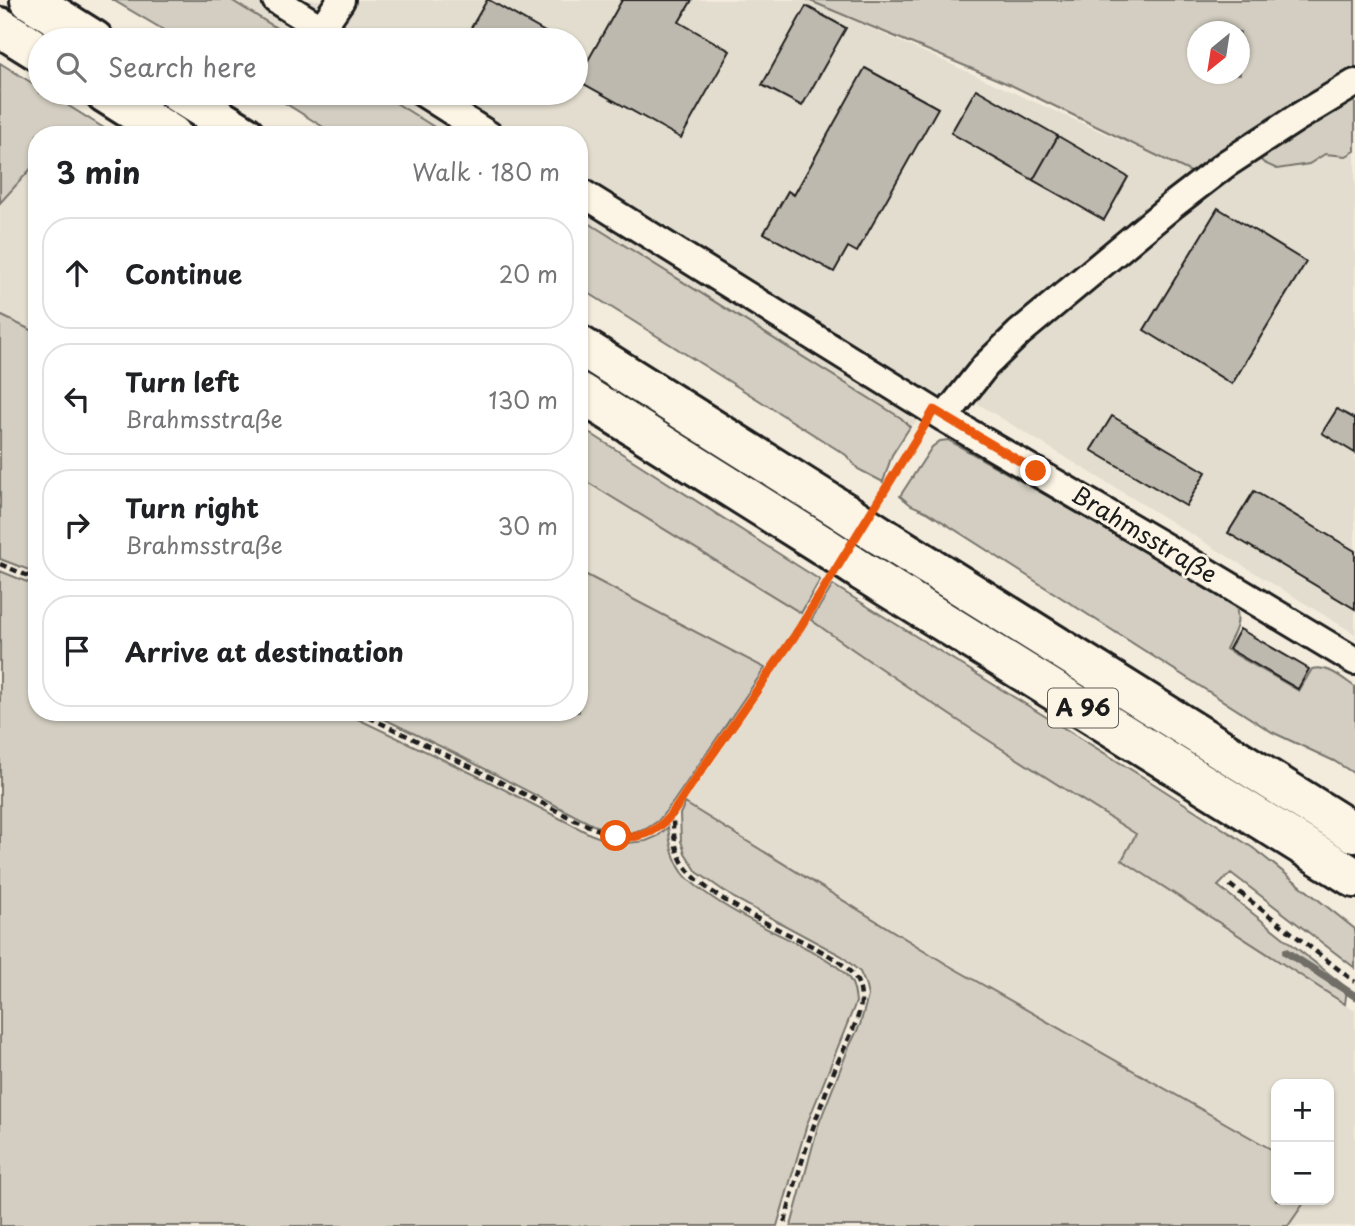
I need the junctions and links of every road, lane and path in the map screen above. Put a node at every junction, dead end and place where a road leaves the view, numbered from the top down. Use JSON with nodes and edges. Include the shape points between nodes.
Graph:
{"nodes":[{"id":1,"x":30,"y":0,"type":"edge"},
{"id":2,"x":276,"y":0,"type":"edge"},
{"id":3,"x":341,"y":0,"type":"edge"},
{"id":4,"x":0,"y":27,"type":"edge"},
{"id":5,"x":75,"y":28,"type":"edge"},
{"id":6,"x":320,"y":28,"type":"edge"},
{"id":7,"x":332,"y":28,"type":"edge"},
{"id":8,"x":28,"y":44,"type":"edge"},
{"id":9,"x":1355,"y":83,"type":"edge"},
{"id":10,"x":124,"y":105,"type":"edge"},
{"id":11,"x":197,"y":105,"type":"edge"},
{"id":12,"x":442,"y":105,"type":"edge"},
{"id":13,"x":158,"y":126,"type":"edge"},
{"id":14,"x":230,"y":126,"type":"edge"},
{"id":15,"x":475,"y":126,"type":"edge"},
{"id":16,"x":588,"y":197,"type":"edge"},
{"id":17,"x":588,"y":350,"type":"edge"},
{"id":18,"x":588,"y":397,"type":"edge"},
{"id":19,"x":939,"y":414,"type":"junction"},
{"id":20,"x":868,"y":516,"type":"junction"},
{"id":21,"x":0,"y":564,"type":"edge"},
{"id":22,"x":838,"y":565,"type":"junction"},
{"id":23,"x":28,"y":576,"type":"edge"},
{"id":24,"x":1355,"y":661,"type":"edge"},
{"id":25,"x":376,"y":721,"type":"edge"},
{"id":26,"x":673,"y":813,"type":"junction"},
{"id":27,"x":1355,"y":833,"type":"edge"},
{"id":28,"x":1355,"y":878,"type":"edge"},
{"id":29,"x":1230,"y":885,"type":"dead end"},
{"id":30,"x":1355,"y":982,"type":"edge"},
{"id":31,"x":784,"y":1226,"type":"edge"}],
"edges":[{"from":1,"to":5,"type":"highway"},
{"from":2,"to":6,"type":"street"},
{"from":3,"to":7,"type":"street"},
{"from":4,"to":8,"type":"highway"},
{"from":9,"to":19,"type":"street","via":[[1226,164],[1174,204],[1019,333]]},
{"from":10,"to":13,"type":"highway"},
{"from":11,"to":14,"type":"highway"},
{"from":12,"to":15,"type":"street"},
{"from":16,"to":19,"type":"street","name":"Brahmsstraße"},
{"from":17,"to":20,"type":"highway","number":"A 96"},
{"from":18,"to":22,"type":"highway","number":"A 96"},
{"from":19,"to":20,"type":"path"},
{"from":19,"to":24,"type":"street","name":"Brahmsstraße"},
{"from":20,"to":27,"type":"highway","number":"A 96"},
{"from":21,"to":23,"type":"path"},
{"from":22,"to":26,"type":"path"},
{"from":22,"to":28,"type":"highway","number":"A 96"},
{"from":25,"to":26,"type":"path","via":[[606,834],[648,834]]},
{"from":26,"to":31,"type":"path","via":[[675,841],[693,875],[722,897],[839,962],[854,975],[860,989],[856,1020],[805,1150]]},
{"from":29,"to":30,"type":"path"}]}
